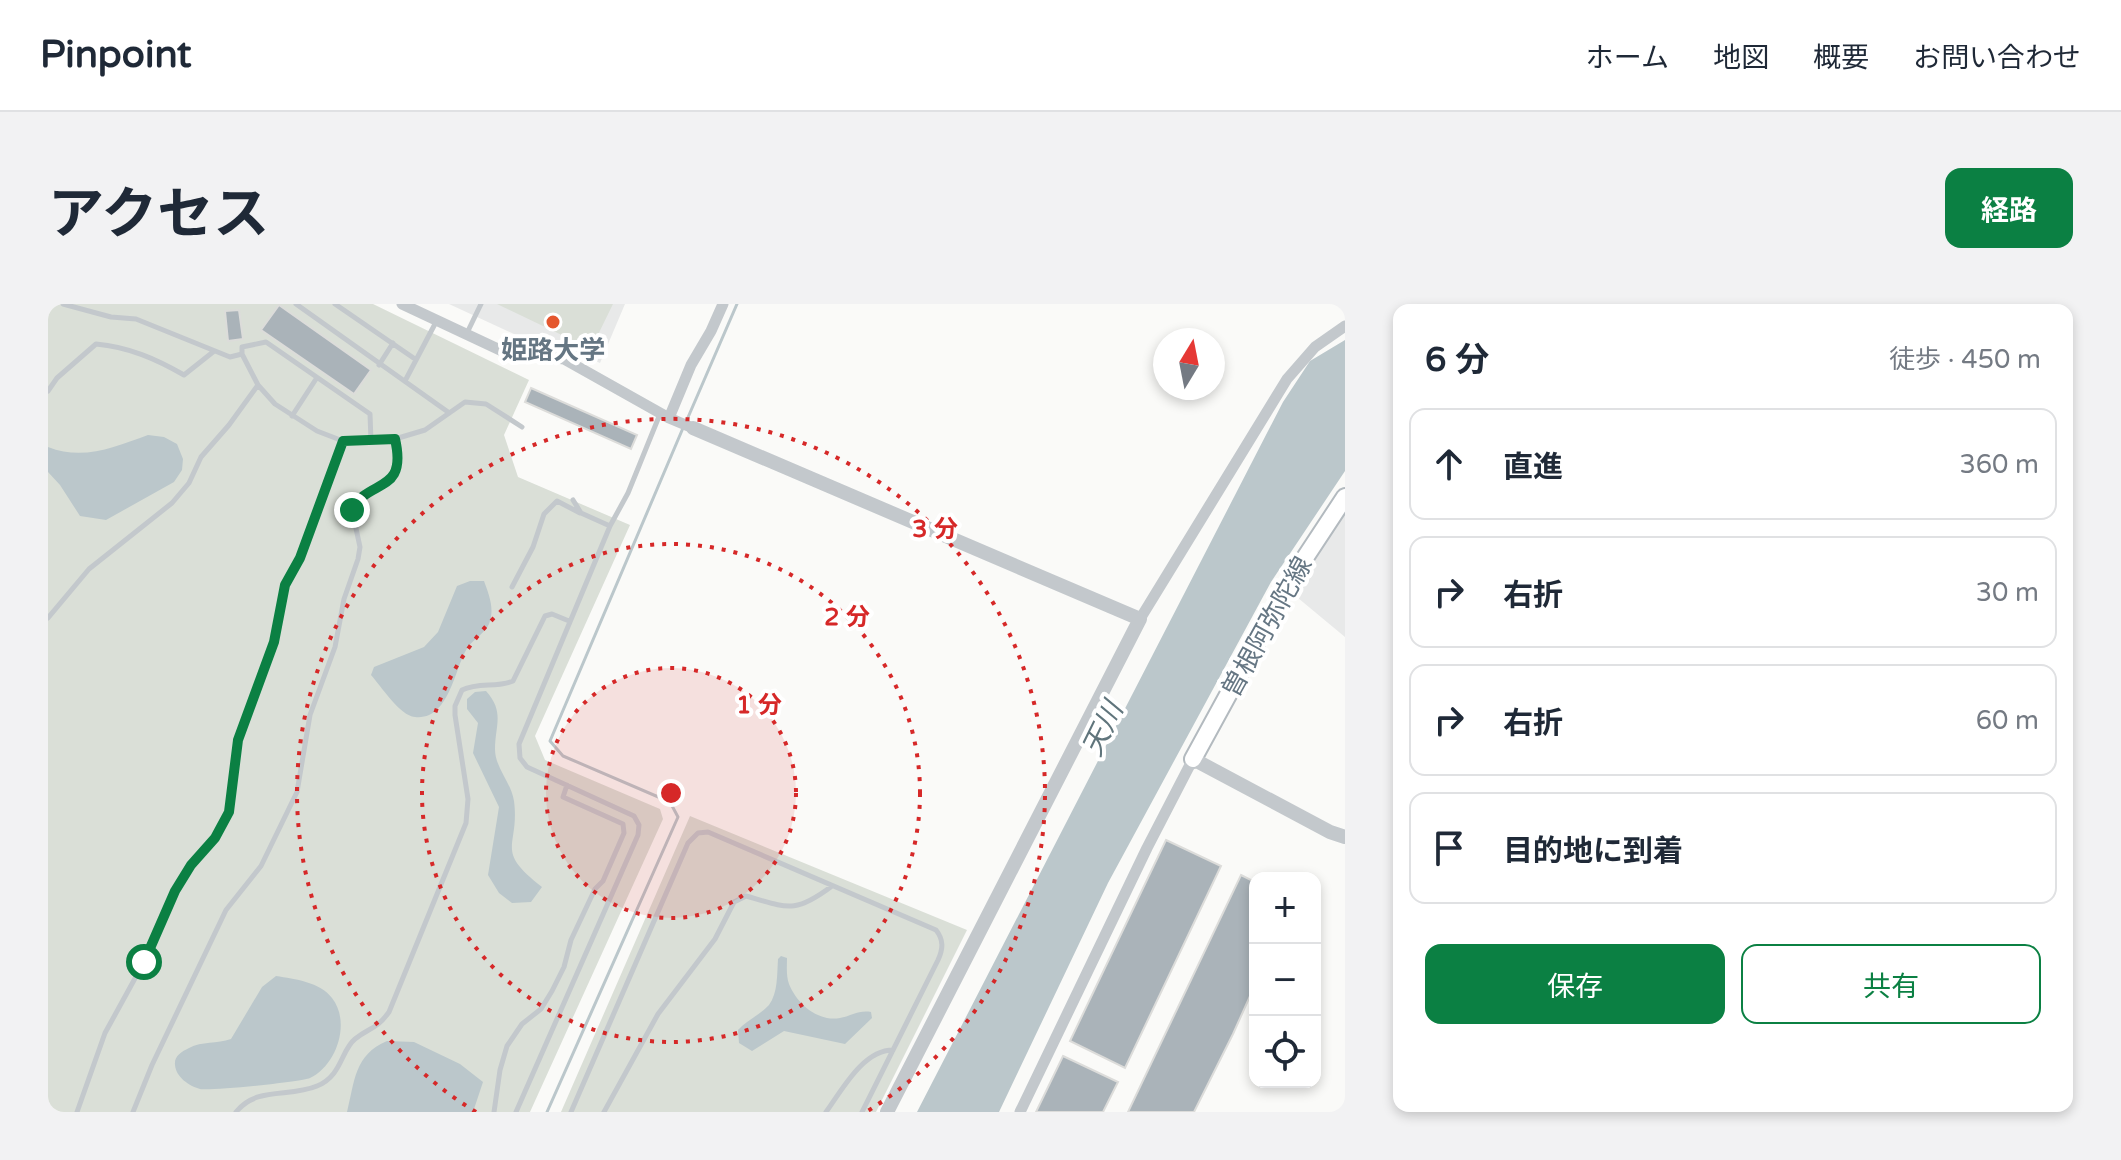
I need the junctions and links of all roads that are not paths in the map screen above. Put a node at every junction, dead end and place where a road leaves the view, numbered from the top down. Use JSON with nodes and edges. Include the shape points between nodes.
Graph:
{"nodes":[{"id":1,"x":63,"y":304,"type":"edge"},
{"id":2,"x":296,"y":304,"type":"edge"},
{"id":3,"x":335,"y":304,"type":"edge"},
{"id":4,"x":402,"y":304,"type":"edge"},
{"id":5,"x":481,"y":304,"type":"edge"},
{"id":6,"x":723,"y":304,"type":"edge"},
{"id":7,"x":436,"y":322,"type":"junction"},
{"id":8,"x":1345,"y":326,"type":"edge"},
{"id":9,"x":466,"y":335,"type":"junction"},
{"id":10,"x":393,"y":343,"type":"junction"},
{"id":11,"x":213,"y":352,"type":"junction"},
{"id":12,"x":242,"y":354,"type":"junction"},
{"id":13,"x":415,"y":359,"type":"junction"},
{"id":14,"x":379,"y":365,"type":"junction"},
{"id":15,"x":316,"y":379,"type":"junction"},
{"id":16,"x":405,"y":381,"type":"junction"},
{"id":17,"x":258,"y":385,"type":"junction"},
{"id":18,"x":48,"y":391,"type":"edge"},
{"id":19,"x":448,"y":412,"type":"junction"},
{"id":20,"x":664,"y":415,"type":"junction"},
{"id":21,"x":292,"y":416,"type":"junction"},
{"id":22,"x":522,"y":427,"type":"dead end"},
{"id":23,"x":693,"y":428,"type":"joint"},
{"id":24,"x":395,"y":439,"type":"junction"},
{"id":25,"x":343,"y":441,"type":"junction"},
{"id":26,"x":371,"y":441,"type":"junction"},
{"id":27,"x":1345,"y":497,"type":"edge"},
{"id":28,"x":573,"y":500,"type":"dead end"},
{"id":29,"x":581,"y":513,"type":"junction"},
{"id":30,"x":610,"y":526,"type":"junction"},
{"id":31,"x":512,"y":587,"type":"dead end"},
{"id":32,"x":48,"y":618,"type":"edge"},
{"id":33,"x":1140,"y":619,"type":"junction"},
{"id":34,"x":569,"y":621,"type":"junction"},
{"id":35,"x":1193,"y":759,"type":"junction"},
{"id":36,"x":567,"y":785,"type":"junction"},
{"id":37,"x":1345,"y":837,"type":"edge"},
{"id":38,"x":833,"y":886,"type":"junction"},
{"id":39,"x":893,"y":1050,"type":"junction"},
{"id":40,"x":77,"y":1112,"type":"edge"},
{"id":41,"x":133,"y":1112,"type":"edge"},
{"id":42,"x":236,"y":1112,"type":"edge"},
{"id":43,"x":494,"y":1112,"type":"edge"},
{"id":44,"x":516,"y":1112,"type":"edge"},
{"id":45,"x":571,"y":1112,"type":"edge"},
{"id":46,"x":604,"y":1112,"type":"edge"},
{"id":47,"x":826,"y":1112,"type":"edge"},
{"id":48,"x":862,"y":1112,"type":"edge"},
{"id":49,"x":887,"y":1112,"type":"edge"},
{"id":50,"x":1020,"y":1112,"type":"edge"}],
"edges":[{"from":1,"to":11,"type":"lane","via":[[136,319]]},
{"from":2,"to":14,"type":"lane"},
{"from":3,"to":10,"type":"lane"},
{"from":4,"to":7,"type":"street"},
{"from":5,"to":9,"type":"lane"},
{"from":6,"to":20,"type":"street"},
{"from":7,"to":9,"type":"street"},
{"from":7,"to":13,"type":"lane"},
{"from":8,"to":33,"type":"street","via":[[1315,347],[1287,379]]},
{"from":9,"to":20,"type":"street","via":[[500,350],[564,359]]},
{"from":10,"to":13,"type":"lane"},
{"from":10,"to":14,"type":"lane"},
{"from":11,"to":12,"type":"lane"},
{"from":11,"to":18,"type":"lane","via":[[184,375],[150,356],[96,344]]},
{"from":12,"to":15,"type":"lane","via":[[242,347],[266,342]]},
{"from":12,"to":17,"type":"lane"},
{"from":13,"to":16,"type":"lane"},
{"from":14,"to":16,"type":"lane"},
{"from":15,"to":21,"type":"lane"},
{"from":15,"to":26,"type":"lane","via":[[370,414]]},
{"from":16,"to":19,"type":"lane"},
{"from":17,"to":21,"type":"lane"},
{"from":17,"to":32,"type":"lane","via":[[172,503],[89,569]]},
{"from":19,"to":22,"type":"lane","via":[[465,402],[486,404]]},
{"from":19,"to":24,"type":"lane","via":[[425,430]]},
{"from":20,"to":23,"type":"street"},
{"from":20,"to":30,"type":"lane"},
{"from":21,"to":25,"type":"lane"},
{"from":23,"to":33,"type":"street"},
{"from":24,"to":26,"type":"lane"},
{"from":24,"to":41,"type":"lane","via":[[399,459],[390,480],[352,510],[358,559],[310,715],[297,792],[261,866],[226,910]]},
{"from":25,"to":26,"type":"lane"},
{"from":25,"to":40,"type":"lane","via":[[285,585],[274,642],[238,740],[229,812],[175,891],[105,1033]]},
{"from":27,"to":35,"type":"main road","name":"曽根阿弥陀線","via":[[1293,576]]},
{"from":28,"to":29,"type":"lane"},
{"from":29,"to":30,"type":"lane"},
{"from":29,"to":31,"type":"lane","via":[[557,501],[544,514]]},
{"from":30,"to":34,"type":"lane"},
{"from":33,"to":49,"type":"street"},
{"from":34,"to":36,"type":"lane","via":[[519,744],[527,767]]},
{"from":34,"to":42,"type":"lane","via":[[545,616],[513,681],[462,690],[455,715],[468,799],[466,823],[389,1012],[379,1025],[353,1040],[337,1069],[317,1086],[253,1097]]},
{"from":35,"to":37,"type":"street"},
{"from":35,"to":50,"type":"street"},
{"from":36,"to":43,"type":"lane","via":[[563,797],[623,824],[624,833],[552,991],[507,1046]]},
{"from":36,"to":44,"type":"lane","via":[[634,816],[638,835]]},
{"from":38,"to":39,"type":"lane","via":[[936,930],[942,938],[942,951]]},
{"from":38,"to":45,"type":"lane","via":[[718,835],[698,833],[688,843]]},
{"from":38,"to":46,"type":"lane","via":[[808,905],[782,906],[746,896],[734,902],[715,939],[658,1014]]},
{"from":39,"to":47,"type":"lane","via":[[866,1061]]},
{"from":39,"to":48,"type":"lane"}]}
